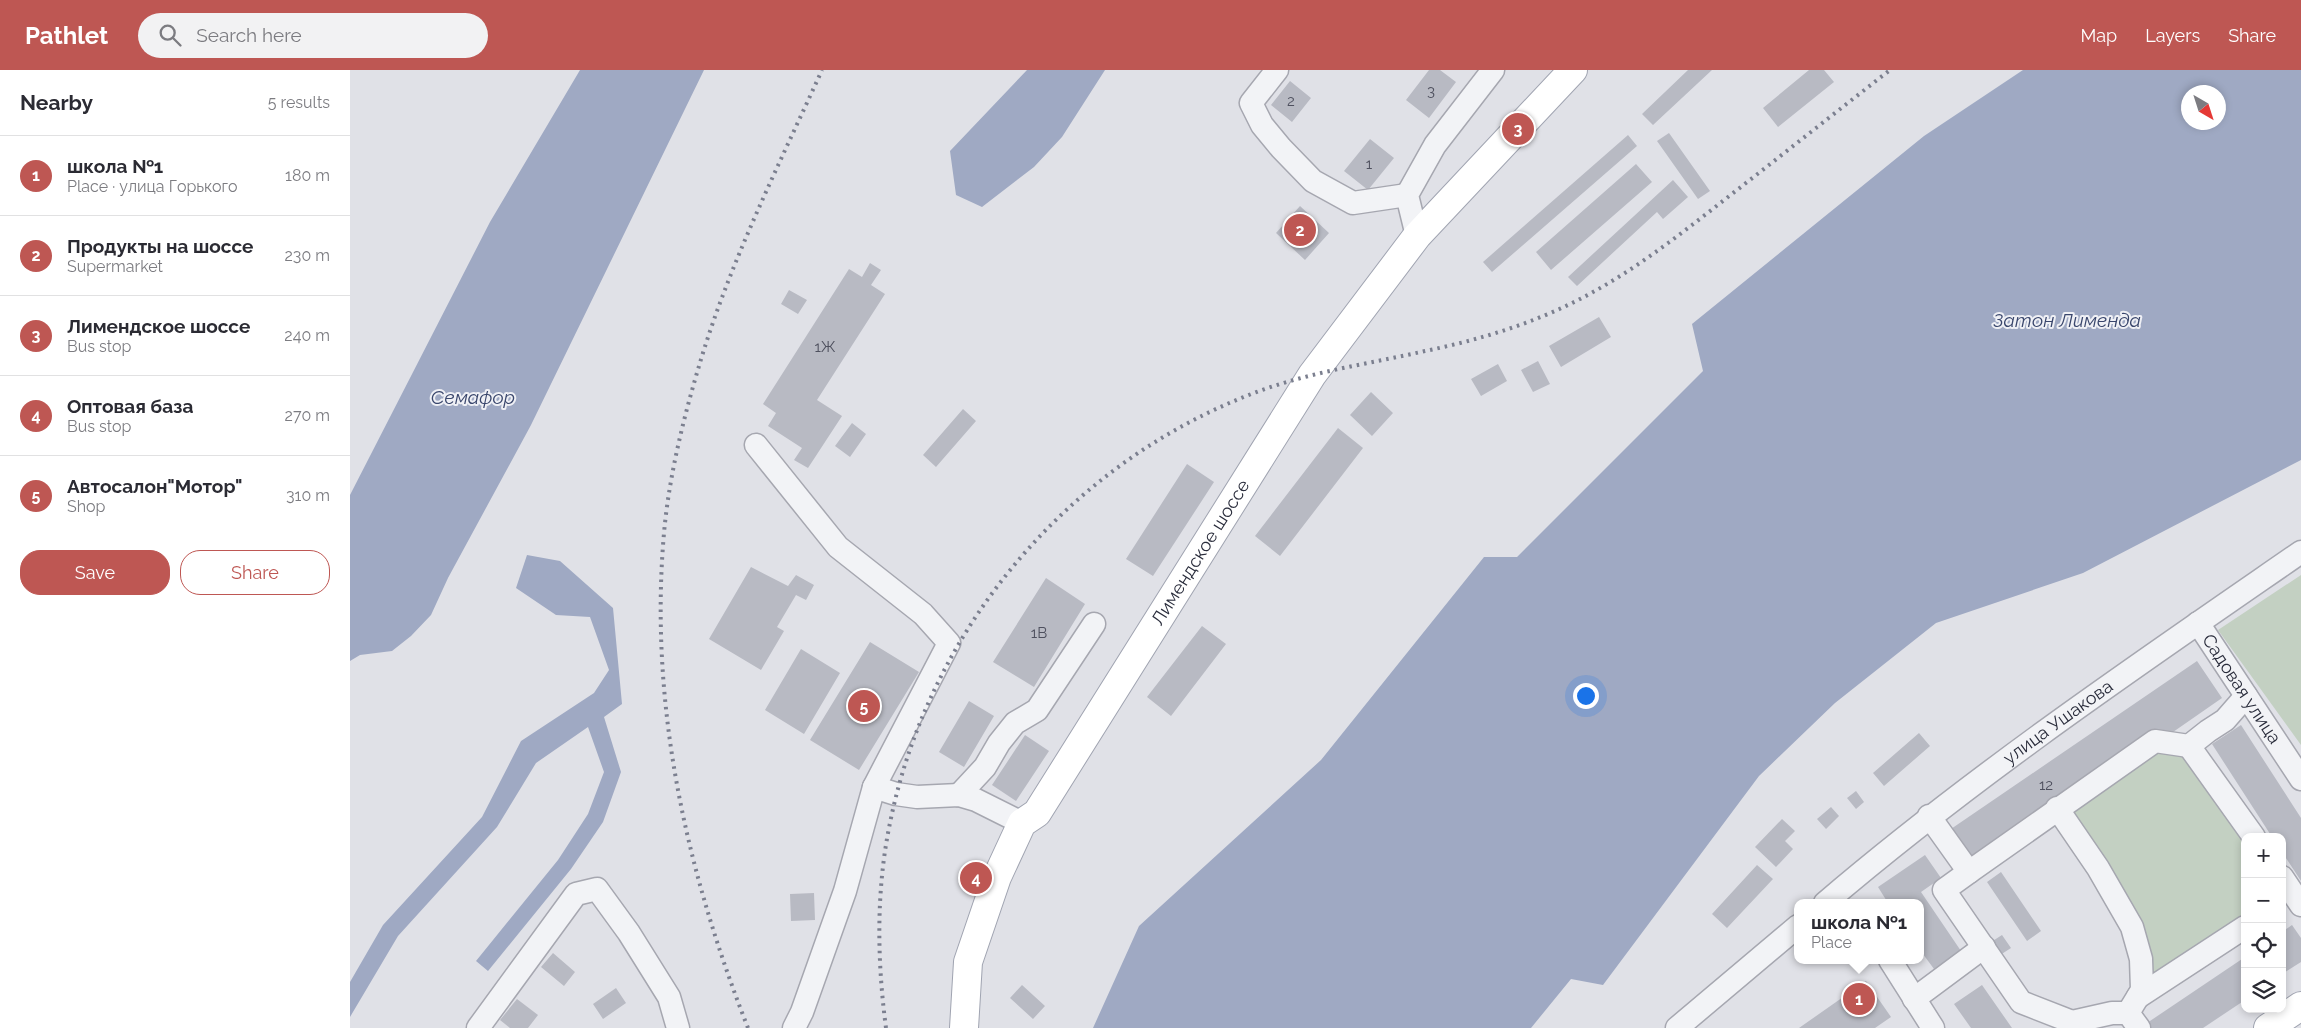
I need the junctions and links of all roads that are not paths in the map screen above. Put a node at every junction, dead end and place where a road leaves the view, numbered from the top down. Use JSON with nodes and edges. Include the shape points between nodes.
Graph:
{"nodes":[{"id":1,"x":1278,"y":70,"type":"edge"},
{"id":2,"x":1493,"y":70,"type":"edge"},
{"id":3,"x":1573,"y":70,"type":"edge"},
{"id":4,"x":1407,"y":195,"type":"junction"},
{"id":5,"x":1417,"y":236,"type":"junction"},
{"id":6,"x":756,"y":445,"type":"dead end"},
{"id":7,"x":2301,"y":552,"type":"edge"},
{"id":8,"x":2198,"y":623,"type":"junction"},
{"id":9,"x":1094,"y":624,"type":"dead end"},
{"id":10,"x":2246,"y":696,"type":"junction"},
{"id":11,"x":2189,"y":746,"type":"junction"},
{"id":12,"x":2301,"y":779,"type":"edge"},
{"id":13,"x":874,"y":787,"type":"junction"},
{"id":14,"x":959,"y":795,"type":"junction"},
{"id":15,"x":2057,"y":808,"type":"junction"},
{"id":16,"x":1928,"y":816,"type":"junction"},
{"id":17,"x":1022,"y":823,"type":"junction"},
{"id":18,"x":2251,"y":833,"type":"edge"},
{"id":19,"x":1969,"y":872,"type":"junction"},
{"id":20,"x":1849,"y":895,"type":"edge"},
{"id":21,"x":1836,"y":899,"type":"edge"},
{"id":22,"x":1794,"y":929,"type":"edge"},
{"id":23,"x":2241,"y":930,"type":"edge"},
{"id":24,"x":1984,"y":947,"type":"junction"},
{"id":25,"x":1892,"y":964,"type":"edge"},
{"id":26,"x":1914,"y":999,"type":"junction"},
{"id":27,"x":2022,"y":1002,"type":"junction"},
{"id":28,"x":2301,"y":1006,"type":"edge"},
{"id":29,"x":2135,"y":1012,"type":"edge"},
{"id":30,"x":478,"y":1028,"type":"edge"},
{"id":31,"x":678,"y":1028,"type":"edge"},
{"id":32,"x":794,"y":1028,"type":"edge"},
{"id":33,"x":964,"y":1028,"type":"edge"},
{"id":34,"x":1677,"y":1028,"type":"edge"},
{"id":35,"x":1934,"y":1028,"type":"edge"},
{"id":36,"x":2039,"y":1028,"type":"edge"},
{"id":37,"x":2268,"y":1028,"type":"edge"}],
"edges":[{"from":1,"to":4,"type":"street","via":[[1251,103],[1262,125],[1280,148],[1314,181],[1353,203]]},
{"from":2,"to":4,"type":"street","via":[[1435,145]]},
{"from":3,"to":5,"type":"main road","name":"Лимендское шоссе"},
{"from":4,"to":5,"type":"street"},
{"from":5,"to":17,"type":"main road","name":"Лимендское шоссе","via":[[1312,375],[1037,813]]},
{"from":6,"to":13,"type":"street","via":[[838,547],[923,614],[949,643]]},
{"from":7,"to":8,"type":"street","name":"улица Ушакова"},
{"from":8,"to":10,"type":"street","name":"Садовая улица"},
{"from":8,"to":16,"type":"street","name":"улица Ушакова"},
{"from":9,"to":14,"type":"street","via":[[1037,710],[1015,723],[985,767]]},
{"from":10,"to":11,"type":"street","via":[[2225,720]]},
{"from":10,"to":12,"type":"street","name":"Садовая улица"},
{"from":11,"to":15,"type":"street","via":[[2155,741]]},
{"from":11,"to":18,"type":"street"},
{"from":13,"to":14,"type":"street","via":[[917,797]]},
{"from":13,"to":32,"type":"street","via":[[844,891]]},
{"from":14,"to":17,"type":"street"},
{"from":15,"to":19,"type":"street"},
{"from":15,"to":29,"type":"street","via":[[2098,868],[2132,927],[2141,959],[2142,990]]},
{"from":16,"to":19,"type":"street"},
{"from":16,"to":20,"type":"street","name":"улица Ушакова"},
{"from":17,"to":33,"type":"main road","name":"Лимендское шоссе","via":[[997,876],[968,962]]},
{"from":19,"to":24,"type":"street","via":[[1944,890]]},
{"from":20,"to":21,"type":"street","name":"улица Ушакова"},
{"from":22,"to":34,"type":"street"},
{"from":23,"to":29,"type":"street"},
{"from":24,"to":26,"type":"street"},
{"from":24,"to":27,"type":"street"},
{"from":25,"to":26,"type":"street"},
{"from":26,"to":35,"type":"street"},
{"from":27,"to":29,"type":"street","via":[[2072,1022],[2112,1013]]},
{"from":27,"to":36,"type":"street"},
{"from":28,"to":37,"type":"main road"},
{"from":30,"to":31,"type":"street","via":[[576,894],[597,889],[669,997]]}]}
